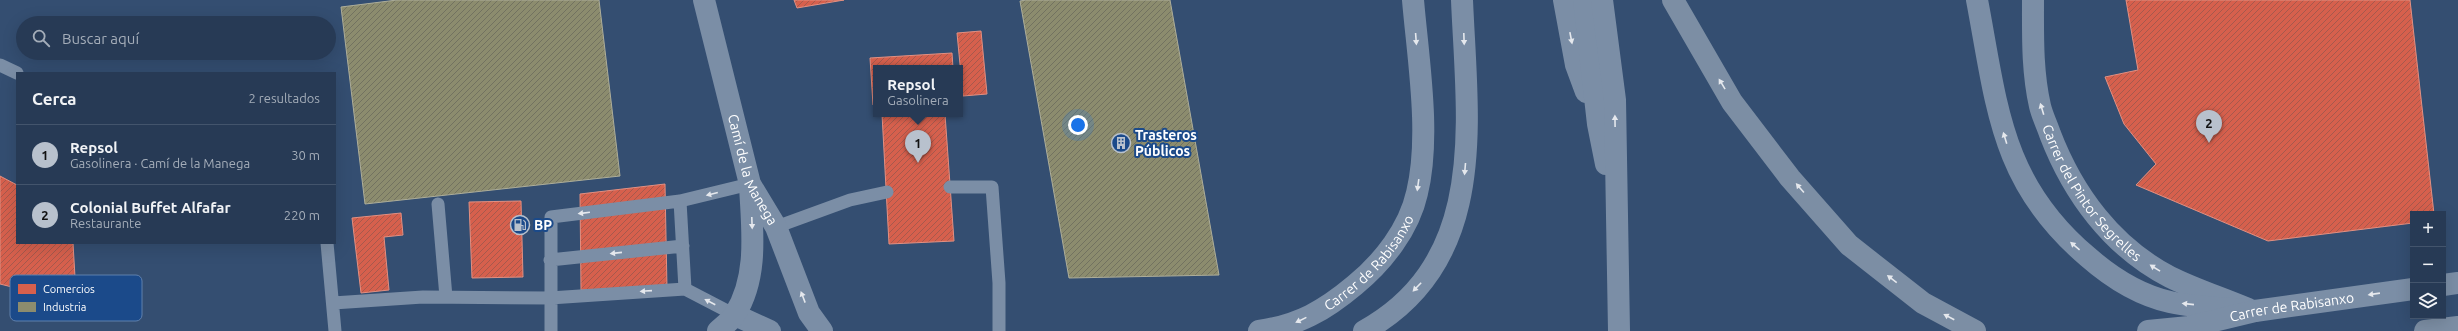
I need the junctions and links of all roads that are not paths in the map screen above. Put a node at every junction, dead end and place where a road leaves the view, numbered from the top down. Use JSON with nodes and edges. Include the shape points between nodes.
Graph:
{"nodes":[{"id":1,"x":704,"y":0,"type":"edge"},
{"id":2,"x":1413,"y":0,"type":"edge"},
{"id":3,"x":1462,"y":0,"type":"edge"},
{"id":4,"x":1564,"y":0,"type":"edge"},
{"id":5,"x":1584,"y":0,"type":"edge"},
{"id":6,"x":1602,"y":0,"type":"edge"},
{"id":7,"x":1673,"y":0,"type":"edge"},
{"id":8,"x":1977,"y":0,"type":"edge"},
{"id":9,"x":2032,"y":0,"type":"edge"},
{"id":10,"x":0,"y":65,"type":"edge"},
{"id":11,"x":16,"y":73,"type":"edge"},
{"id":12,"x":1598,"y":124,"type":"junction"},
{"id":13,"x":750,"y":184,"type":"junction"},
{"id":14,"x":950,"y":187,"type":"dead end"},
{"id":15,"x":887,"y":192,"type":"dead end"},
{"id":16,"x":680,"y":202,"type":"junction"},
{"id":17,"x":438,"y":204,"type":"dead end"},
{"id":18,"x":776,"y":227,"type":"junction"},
{"id":19,"x":1618,"y":230,"type":"junction"},
{"id":20,"x":327,"y":244,"type":"edge"},
{"id":21,"x":683,"y":246,"type":"junction"},
{"id":22,"x":550,"y":260,"type":"junction"},
{"id":23,"x":2458,"y":283,"type":"edge"},
{"id":24,"x":2446,"y":285,"type":"edge"},
{"id":25,"x":685,"y":288,"type":"junction"},
{"id":26,"x":2410,"y":289,"type":"edge"},
{"id":27,"x":446,"y":297,"type":"junction"},
{"id":28,"x":550,"y":298,"type":"junction"},
{"id":29,"x":333,"y":303,"type":"junction"},
{"id":30,"x":2255,"y":311,"type":"junction"},
{"id":31,"x":735,"y":315,"type":"junction"},
{"id":32,"x":2458,"y":327,"type":"edge"},
{"id":33,"x":335,"y":331,"type":"edge"},
{"id":34,"x":551,"y":331,"type":"edge"},
{"id":35,"x":718,"y":331,"type":"edge"},
{"id":36,"x":770,"y":331,"type":"edge"},
{"id":37,"x":822,"y":331,"type":"edge"},
{"id":38,"x":999,"y":331,"type":"edge"},
{"id":39,"x":1259,"y":331,"type":"edge"},
{"id":40,"x":1364,"y":331,"type":"edge"},
{"id":41,"x":1619,"y":331,"type":"edge"},
{"id":42,"x":1974,"y":331,"type":"edge"},
{"id":43,"x":2148,"y":331,"type":"edge"},
{"id":44,"x":2425,"y":331,"type":"edge"}],
"edges":[{"from":1,"to":13,"type":"street","name":"Camí de la Manega"},
{"from":2,"to":39,"type":"street","name":"Carrer de Rabisanxo","one_way":true,"via":[[1424,146],[1417,194],[1401,233],[1369,273],[1331,305],[1288,326]]},
{"from":3,"to":40,"type":"street","one_way":true,"via":[[1468,139],[1463,188],[1451,232],[1425,279],[1386,319]]},
{"from":4,"to":12,"type":"street","one_way":true,"via":[[1576,65]]},
{"from":5,"to":12,"type":"street"},
{"from":19,"to":6,"type":"street","one_way":true,"via":[[1615,100]]},
{"from":42,"to":7,"type":"highway","one_way":true,"via":[[1923,303],[1849,245],[1790,178],[1732,102]]},
{"from":30,"to":8,"type":"street","one_way":true,"via":[[2170,302],[2141,292],[2115,278],[2067,239],[2035,200],[2008,146],[1998,113]]},
{"from":30,"to":9,"type":"street","name":"Carrer del Pintor Segrelles","one_way":true,"via":[[2170,277],[2135,255],[2111,234],[2086,203],[2065,170],[2040,106],[2034,58]]},
{"from":10,"to":11,"type":"lane"},
{"from":12,"to":19,"type":"street"},
{"from":13,"to":16,"type":"lane","one_way":true},
{"from":13,"to":18,"type":"street","name":"Camí de la Manega"},
{"from":13,"to":31,"type":"street","one_way":true,"via":[[753,255],[748,286]]},
{"from":14,"to":38,"type":"lane","via":[[992,187],[999,283]]},
{"from":15,"to":18,"type":"lane","via":[[850,200]]},
{"from":16,"to":21,"type":"lane"},
{"from":16,"to":22,"type":"lane","one_way":true,"via":[[551,217]]},
{"from":17,"to":27,"type":"lane"},
{"from":37,"to":18,"type":"street","name":"Camí de la Manega","one_way":true,"via":[[809,313]]},
{"from":19,"to":41,"type":"street"},
{"from":20,"to":29,"type":"lane"},
{"from":21,"to":22,"type":"lane","one_way":true},
{"from":21,"to":25,"type":"lane"},
{"from":22,"to":28,"type":"lane"},
{"from":23,"to":24,"type":"street"},
{"from":25,"to":28,"type":"lane","one_way":true},
{"from":31,"to":25,"type":"lane","one_way":true},
{"from":26,"to":30,"type":"street","name":"Carrer de Rabisanxo","one_way":true},
{"from":27,"to":28,"type":"lane"},
{"from":27,"to":29,"type":"lane"},
{"from":28,"to":34,"type":"lane"},
{"from":29,"to":33,"type":"lane"},
{"from":30,"to":43,"type":"street","name":"Carrer de Rabisanxo","via":[[2189,327]]},
{"from":31,"to":35,"type":"street"},
{"from":31,"to":36,"type":"street"},
{"from":32,"to":44,"type":"highway"}]}
